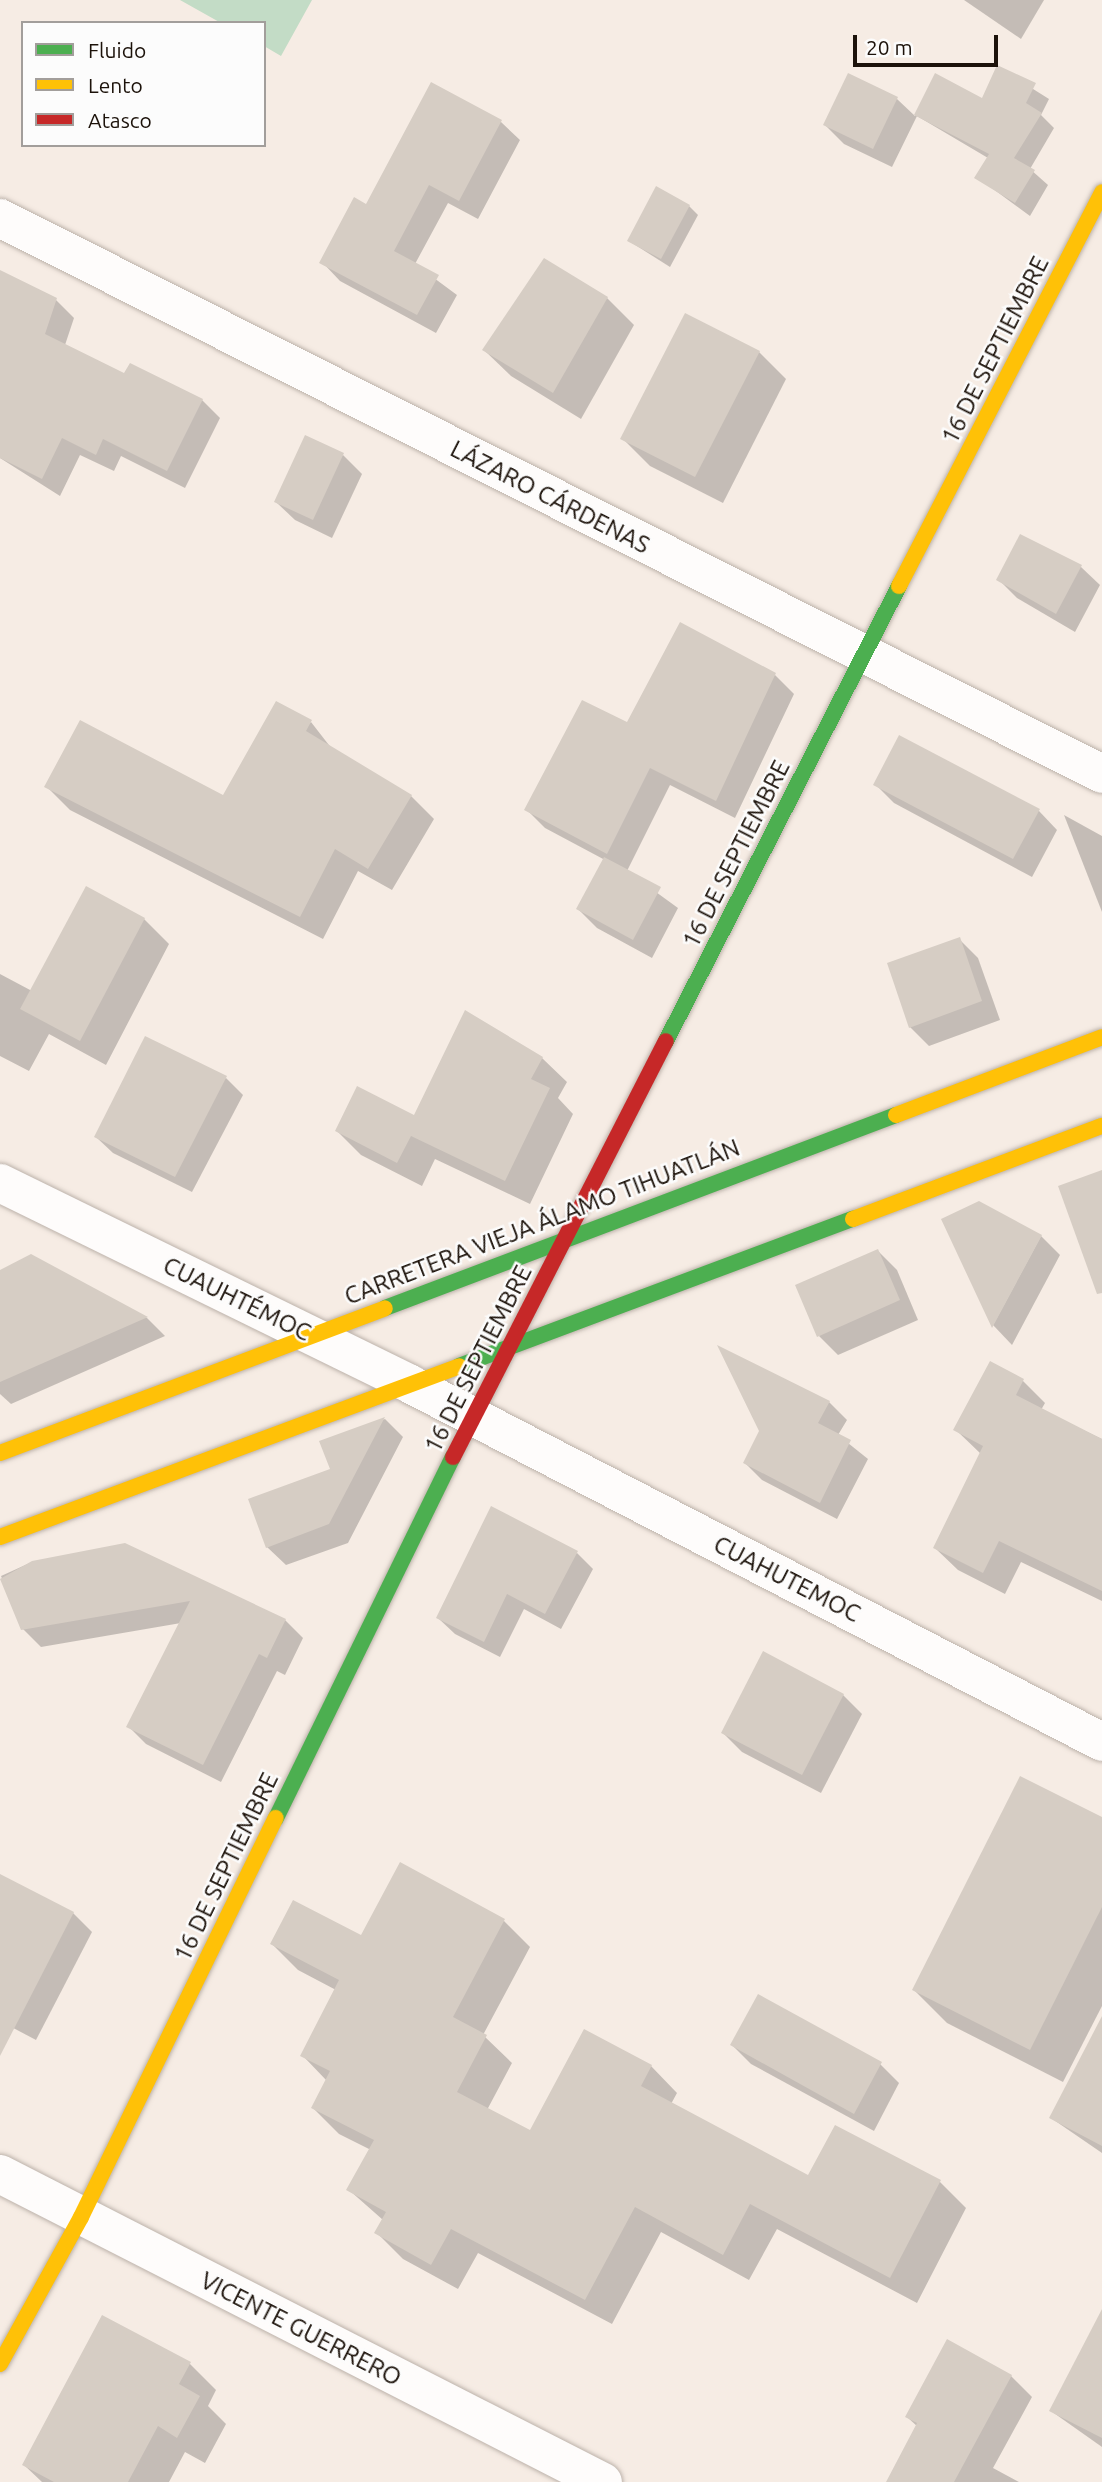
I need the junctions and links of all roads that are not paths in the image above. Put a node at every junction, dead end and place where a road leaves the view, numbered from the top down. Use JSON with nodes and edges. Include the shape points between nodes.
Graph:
{"nodes":[{"id":1,"x":1102,"y":192,"type":"edge"},
{"id":2,"x":0,"y":218,"type":"edge"},
{"id":3,"x":863,"y":656,"type":"junction"},
{"id":4,"x":1102,"y":774,"type":"edge"},
{"id":5,"x":1102,"y":1037,"type":"edge"},
{"id":6,"x":1102,"y":1126,"type":"edge"},
{"id":7,"x":0,"y":1183,"type":"edge"},
{"id":8,"x":565,"y":1235,"type":"junction"},
{"id":9,"x":310,"y":1336,"type":"junction"},
{"id":10,"x":510,"y":1349,"type":"junction"},
{"id":11,"x":410,"y":1384,"type":"junction"},
{"id":12,"x":473,"y":1416,"type":"junction"},
{"id":13,"x":0,"y":1453,"type":"edge"},
{"id":14,"x":0,"y":1537,"type":"edge"},
{"id":15,"x":1102,"y":1742,"type":"edge"},
{"id":16,"x":0,"y":2174,"type":"edge"},
{"id":17,"x":81,"y":2217,"type":"junction"},
{"id":18,"x":0,"y":2364,"type":"edge"},
{"id":19,"x":603,"y":2482,"type":"edge"}],
"edges":[{"from":1,"to":3,"type":"street","name":"16 DE SEPTIEMBRE"},
{"from":2,"to":3,"type":"street","name":"LÁZARO CÁRDENAS"},
{"from":3,"to":4,"type":"street","name":"LÁZARO CÁRDENAS"},
{"from":3,"to":8,"type":"street","name":"16 DE SEPTIEMBRE"},
{"from":5,"to":8,"type":"street","name":"CARRETERA VIEJA ÁLAMO TIHUATLÁN"},
{"from":6,"to":10,"type":"street"},
{"from":7,"to":9,"type":"street","name":"CUAUHTÉMOC"},
{"from":8,"to":9,"type":"street","name":"CARRETERA VIEJA ÁLAMO TIHUATLÁN"},
{"from":8,"to":10,"type":"street","name":"16 DE SEPTIEMBRE"},
{"from":9,"to":11,"type":"street","name":"CUAUHTÉMOC"},
{"from":9,"to":13,"type":"street","name":"CARRETERA VIEJA ÁLAMO TIHUATLÁN"},
{"from":10,"to":11,"type":"street"},
{"from":10,"to":12,"type":"street","name":"16 DE SEPTIEMBRE"},
{"from":11,"to":12,"type":"street","name":"CUAUHTÉMOC"},
{"from":11,"to":14,"type":"street"},
{"from":12,"to":15,"type":"street","name":"CUAHUTEMOC"},
{"from":12,"to":17,"type":"street","name":"16 DE SEPTIEMBRE"},
{"from":16,"to":17,"type":"street","name":"VICENTE GUERRERO"},
{"from":17,"to":18,"type":"street","name":"16 DE SEPTIEMBRE"},
{"from":17,"to":19,"type":"street","name":"VICENTE GUERRERO"}]}
